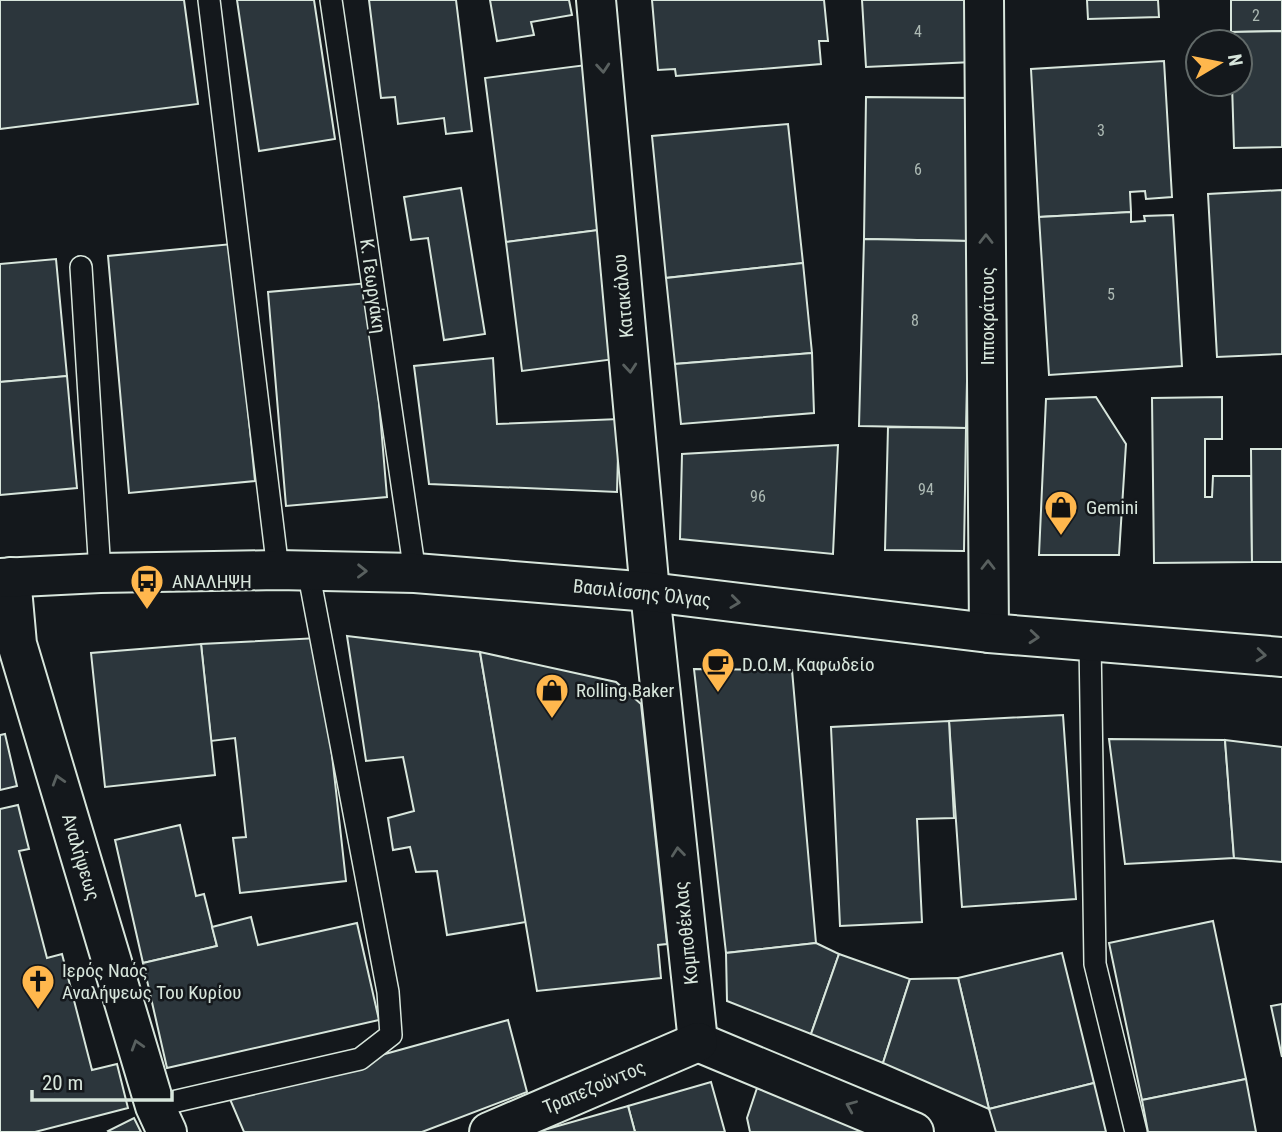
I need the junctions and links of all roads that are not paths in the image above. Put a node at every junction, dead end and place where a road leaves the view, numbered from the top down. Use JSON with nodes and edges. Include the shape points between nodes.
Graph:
{"nodes":[{"id":1,"x":209,"y":0,"type":"edge"},
{"id":2,"x":331,"y":0,"type":"edge"},
{"id":3,"x":596,"y":0,"type":"edge"},
{"id":4,"x":984,"y":0,"type":"edge"},
{"id":5,"x":81,"y":267,"type":"dead end"},
{"id":6,"x":293,"y":570,"type":"junction"},
{"id":7,"x":100,"y":573,"type":"junction"},
{"id":8,"x":415,"y":573,"type":"junction"},
{"id":9,"x":6,"y":577,"type":"edge"},
{"id":10,"x":650,"y":592,"type":"junction"},
{"id":11,"x":989,"y":633,"type":"junction"},
{"id":12,"x":1090,"y":641,"type":"junction"},
{"id":13,"x":8,"y":646,"type":"edge"},
{"id":14,"x":1282,"y":657,"type":"edge"},
{"id":15,"x":698,"y":1042,"type":"junction"},
{"id":16,"x":161,"y":1119,"type":"edge"},
{"id":17,"x":489,"y":1132,"type":"edge"},
{"id":18,"x":914,"y":1132,"type":"edge"},
{"id":19,"x":1136,"y":1132,"type":"edge"}],
"edges":[{"from":1,"to":6,"type":"lane"},
{"from":2,"to":8,"type":"lane","name":"Κ. Γεωργάκη"},
{"from":3,"to":10,"type":"street","name":"Κατακάλου","one_way":true},
{"from":11,"to":4,"type":"street","name":"Ιπποκράτους","one_way":true},
{"from":5,"to":7,"type":"lane"},
{"from":6,"to":7,"type":"street","name":"Βασιλίσσης Όλγας"},
{"from":6,"to":8,"type":"street","name":"Βασιλίσσης Όλγας","one_way":true},
{"from":6,"to":16,"type":"lane","via":[[388,992],[391,1035],[360,1059]]},
{"from":7,"to":9,"type":"street","name":"Βασιλίσσης Όλγας"},
{"from":8,"to":10,"type":"street","name":"Βασιλίσσης Όλγας"},
{"from":9,"to":13,"type":"street","name":"Αναλήψεως"},
{"from":10,"to":11,"type":"street","name":"Βασιλίσσης Όλγας","one_way":true},
{"from":15,"to":10,"type":"street","name":"Κομποθέκλας","one_way":true},
{"from":11,"to":12,"type":"street","name":"Βασιλίσσης Όλγας","one_way":true},
{"from":12,"to":14,"type":"street","name":"Βασιλίσσης Όλγας","one_way":true},
{"from":12,"to":19,"type":"lane","via":[[1095,964]]},
{"from":16,"to":13,"type":"street","name":"Αναλήψεως","one_way":true},
{"from":15,"to":17,"type":"street","name":"Τραπεζούντος"},
{"from":18,"to":15,"type":"street","one_way":true}]}
